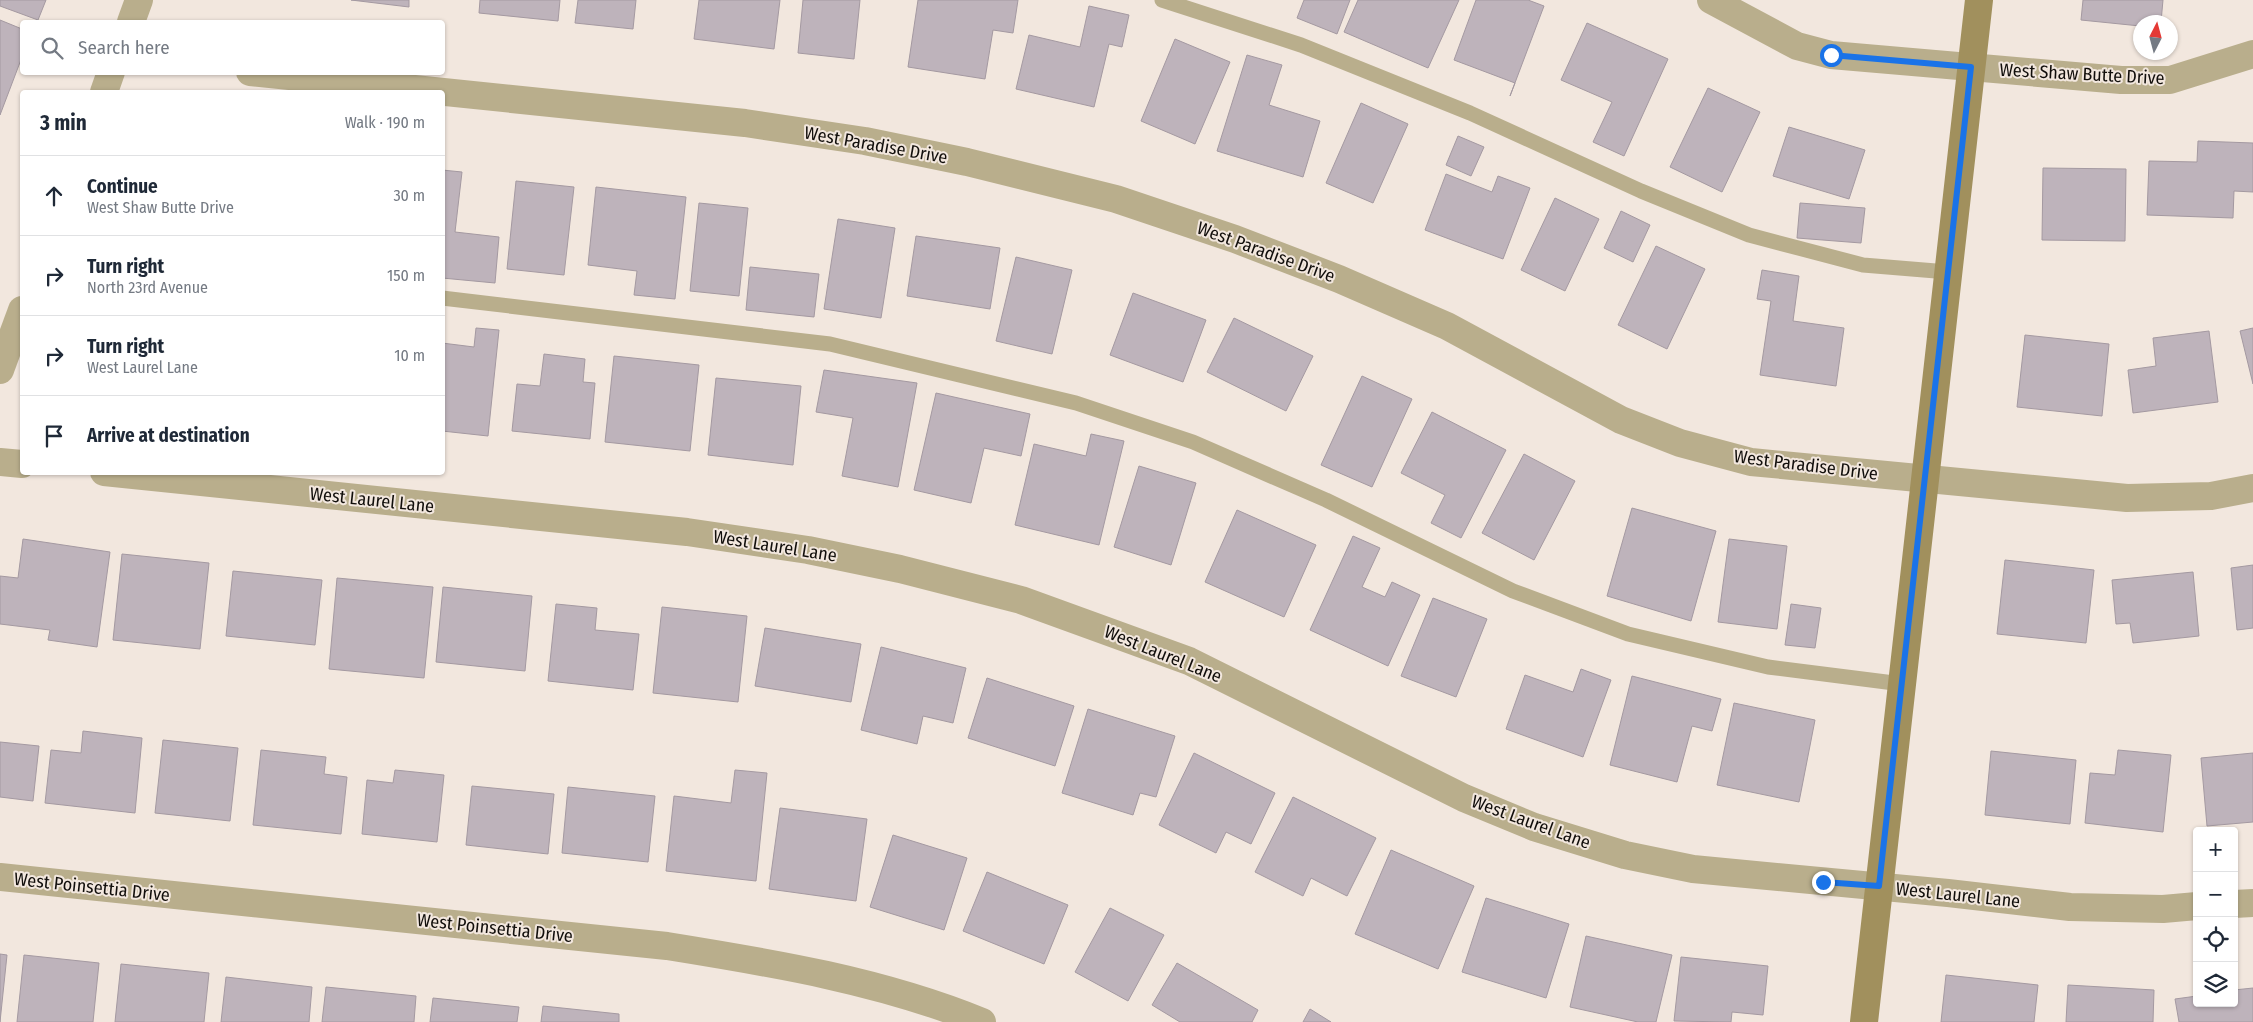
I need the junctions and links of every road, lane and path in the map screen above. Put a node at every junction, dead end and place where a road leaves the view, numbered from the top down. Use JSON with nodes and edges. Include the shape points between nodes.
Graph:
{"nodes":[{"id":1,"x":139,"y":0,"type":"edge"},
{"id":2,"x":1162,"y":0,"type":"edge"},
{"id":3,"x":1711,"y":0,"type":"edge"},
{"id":4,"x":1979,"y":0,"type":"edge"},
{"id":5,"x":1738,"y":7,"type":"edge"},
{"id":6,"x":132,"y":20,"type":"edge"},
{"id":7,"x":2253,"y":54,"type":"edge"},
{"id":8,"x":1971,"y":67,"type":"junction"},
{"id":9,"x":111,"y":75,"type":"edge"},
{"id":10,"x":279,"y":75,"type":"edge"},
{"id":11,"x":105,"y":90,"type":"edge"},
{"id":12,"x":425,"y":90,"type":"edge"},
{"id":13,"x":445,"y":92,"type":"edge"},
{"id":14,"x":1948,"y":272,"type":"junction"},
{"id":15,"x":445,"y":298,"type":"edge"},
{"id":16,"x":20,"y":315,"type":"edge"},
{"id":17,"x":0,"y":370,"type":"edge"},
{"id":18,"x":0,"y":462,"type":"edge"},
{"id":19,"x":20,"y":464,"type":"edge"},
{"id":20,"x":133,"y":475,"type":"edge"},
{"id":21,"x":1924,"y":479,"type":"junction"},
{"id":22,"x":2253,"y":488,"type":"edge"},
{"id":23,"x":1902,"y":684,"type":"junction"},
{"id":24,"x":0,"y":877,"type":"edge"},
{"id":25,"x":1879,"y":886,"type":"junction"},
{"id":26,"x":2253,"y":903,"type":"edge"},
{"id":27,"x":2238,"y":904,"type":"edge"},
{"id":28,"x":2193,"y":906,"type":"edge"},
{"id":29,"x":982,"y":1022,"type":"edge"},
{"id":30,"x":1864,"y":1022,"type":"edge"}],
"edges":[{"from":1,"to":6,"type":"street"},
{"from":2,"to":14,"type":"lane","via":[[1310,49],[1470,113],[1749,235],[1863,265]]},
{"from":3,"to":5,"type":"street","name":"West Shaw Butte Drive"},
{"from":4,"to":8,"type":"street"},
{"from":5,"to":8,"type":"street","name":"West Shaw Butte Drive","via":[[1797,46],[1831,55]]},
{"from":7,"to":8,"type":"street","name":"West Shaw Butte Drive","via":[[2170,80],[2120,80]]},
{"from":8,"to":14,"type":"street"},
{"from":9,"to":11,"type":"street"},
{"from":10,"to":12,"type":"street","name":"West Paradise Drive"},
{"from":13,"to":21,"type":"street","name":"West Paradise Drive","via":[[745,123],[865,141],[1116,199],[1235,239],[1339,279],[1447,326],[1621,420],[1680,443],[1751,462]]},
{"from":14,"to":21,"type":"street"},
{"from":15,"to":23,"type":"lane","via":[[830,344],[1076,403],[1193,442],[1326,500],[1513,591],[1628,634],[1768,667]]},
{"from":16,"to":17,"type":"street"},
{"from":18,"to":19,"type":"street"},
{"from":20,"to":25,"type":"street","name":"West Laurel Lane","via":[[687,532],[808,550],[900,569],[1021,600],[1189,661],[1464,798],[1534,827],[1625,854],[1693,869]]},
{"from":21,"to":22,"type":"street","name":"West Paradise Drive","via":[[2127,498],[2211,496]]},
{"from":21,"to":23,"type":"street"},
{"from":23,"to":25,"type":"street"},
{"from":24,"to":29,"type":"street","name":"West Poinsettia Drive","via":[[667,946],[764,961],[852,980]]},
{"from":25,"to":28,"type":"street","name":"West Laurel Lane","via":[[2070,907]]},
{"from":25,"to":30,"type":"street"},
{"from":26,"to":27,"type":"street"}]}
